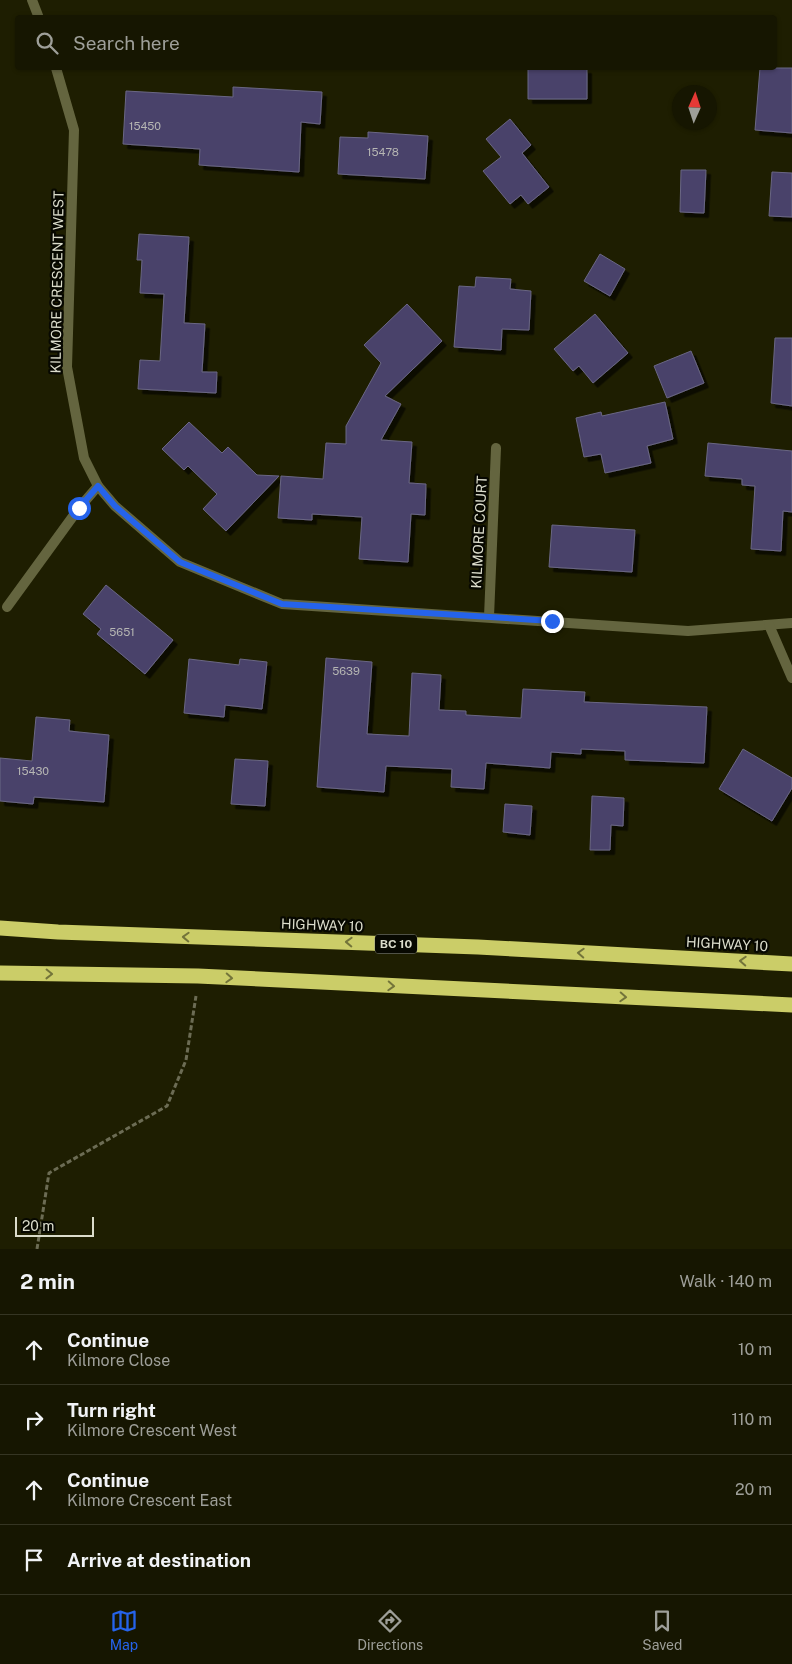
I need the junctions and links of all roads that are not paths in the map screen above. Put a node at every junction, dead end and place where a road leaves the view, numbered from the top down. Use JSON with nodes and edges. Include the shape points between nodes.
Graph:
{"nodes":[{"id":1,"x":32,"y":0,"type":"edge"},
{"id":2,"x":38,"y":15,"type":"edge"},
{"id":3,"x":57,"y":70,"type":"edge"},
{"id":4,"x":496,"y":448,"type":"dead end"},
{"id":5,"x":98,"y":486,"type":"junction"},
{"id":6,"x":6,"y":607,"type":"dead end"},
{"id":7,"x":489,"y":617,"type":"junction"},
{"id":8,"x":792,"y":623,"type":"edge"},
{"id":9,"x":769,"y":625,"type":"junction"},
{"id":10,"x":792,"y":678,"type":"edge"},
{"id":11,"x":0,"y":928,"type":"edge"},
{"id":12,"x":792,"y":964,"type":"edge"},
{"id":13,"x":0,"y":973,"type":"edge"},
{"id":14,"x":792,"y":1005,"type":"edge"}],
"edges":[{"from":1,"to":2,"type":"street"},
{"from":3,"to":5,"type":"street","name":"KILMORE CRESCENT WEST","via":[[74,130],[68,367],[84,458]]},
{"from":4,"to":7,"type":"street","name":"KILMORE COURT"},
{"from":5,"to":6,"type":"street"},
{"from":5,"to":7,"type":"street","name":"KILMORE CRESCENT WEST","via":[[115,506],[180,562],[282,604]]},
{"from":7,"to":9,"type":"street","name":"KILMORE CRESCENT WEST","via":[[688,631]]},
{"from":8,"to":9,"type":"street","name":"KILMORE CRESCENT WEST"},
{"from":9,"to":10,"type":"street"},
{"from":12,"to":11,"type":"highway","name":"HIGHWAY 10","number":"BC 10","one_way":true,"via":[[478,947]]},
{"from":13,"to":14,"type":"highway","one_way":true,"via":[[198,976]]}]}
